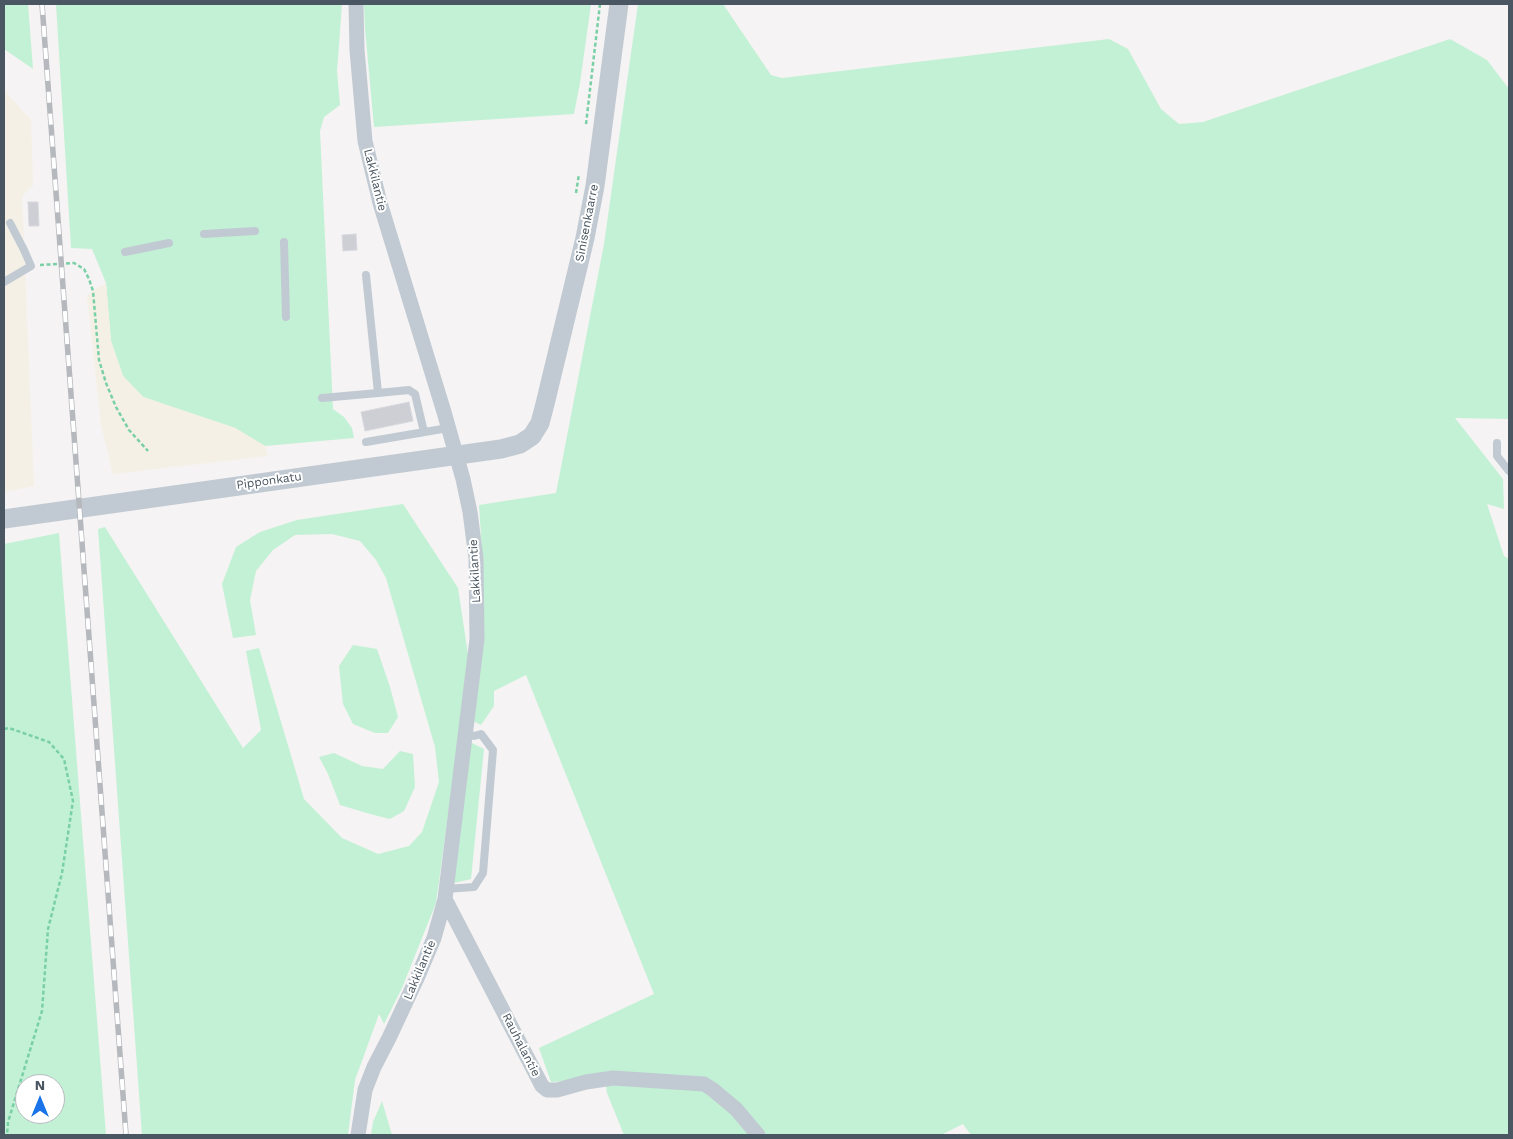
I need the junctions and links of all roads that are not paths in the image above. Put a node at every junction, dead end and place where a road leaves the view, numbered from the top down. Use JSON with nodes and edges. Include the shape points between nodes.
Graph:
{"nodes":[{"id":1,"x":356,"y":4,"type":"edge"},
{"id":2,"x":619,"y":4,"type":"edge"},
{"id":3,"x":10,"y":223,"type":"dead end"},
{"id":4,"x":255,"y":231,"type":"dead end"},
{"id":5,"x":204,"y":234,"type":"dead end"},
{"id":6,"x":284,"y":242,"type":"dead end"},
{"id":7,"x":169,"y":244,"type":"dead end"},
{"id":8,"x":125,"y":252,"type":"dead end"},
{"id":9,"x":366,"y":275,"type":"dead end"},
{"id":10,"x":4,"y":282,"type":"edge"},
{"id":11,"x":286,"y":317,"type":"dead end"},
{"id":12,"x":378,"y":393,"type":"junction"},
{"id":13,"x":322,"y":398,"type":"dead end"},
{"id":14,"x":448,"y":428,"type":"junction"},
{"id":15,"x":424,"y":432,"type":"junction"},
{"id":16,"x":532,"y":436,"type":"joint"},
{"id":17,"x":366,"y":442,"type":"dead end"},
{"id":18,"x":1497,"y":443,"type":"dead end"},
{"id":19,"x":456,"y":455,"type":"junction"},
{"id":20,"x":1509,"y":470,"type":"edge"},
{"id":21,"x":4,"y":519,"type":"edge"},
{"id":22,"x":465,"y":733,"type":"junction"},
{"id":23,"x":446,"y":894,"type":"junction"},
{"id":24,"x":358,"y":1135,"type":"edge"},
{"id":25,"x":758,"y":1135,"type":"edge"}],
"edges":[{"from":1,"to":14,"type":"street","name":"Lakkilantie","via":[[365,141],[380,203]]},
{"from":2,"to":16,"type":"street","name":"Sinisenkaarre","via":[[586,229],[545,404],[540,423]]},
{"from":3,"to":10,"type":"lane","via":[[31,266]]},
{"from":4,"to":5,"type":"lane"},
{"from":6,"to":11,"type":"lane"},
{"from":7,"to":8,"type":"lane"},
{"from":9,"to":12,"type":"lane"},
{"from":12,"to":13,"type":"lane"},
{"from":12,"to":15,"type":"lane","via":[[409,390],[415,394]]},
{"from":14,"to":15,"type":"lane"},
{"from":14,"to":19,"type":"street","name":"Lakkilantie"},
{"from":15,"to":17,"type":"lane"},
{"from":16,"to":19,"type":"street","name":"Pipponkatu","via":[[513,447]]},
{"from":18,"to":20,"type":"lane","via":[[1497,456]]},
{"from":19,"to":21,"type":"street","name":"Pipponkatu"},
{"from":19,"to":22,"type":"street","name":"Lakkilantie","via":[[470,512],[476,558],[477,639]]},
{"from":22,"to":23,"type":"street","name":"Lakkilantie"},
{"from":22,"to":23,"type":"lane","via":[[481,734],[493,750],[483,874],[474,887]]},
{"from":23,"to":24,"type":"street","name":"Lakkilantie","via":[[434,938],[365,1090]]},
{"from":23,"to":25,"type":"street","name":"Rauhalantie","via":[[542,1086],[547,1090],[613,1078],[704,1084],[736,1109]]}]}
